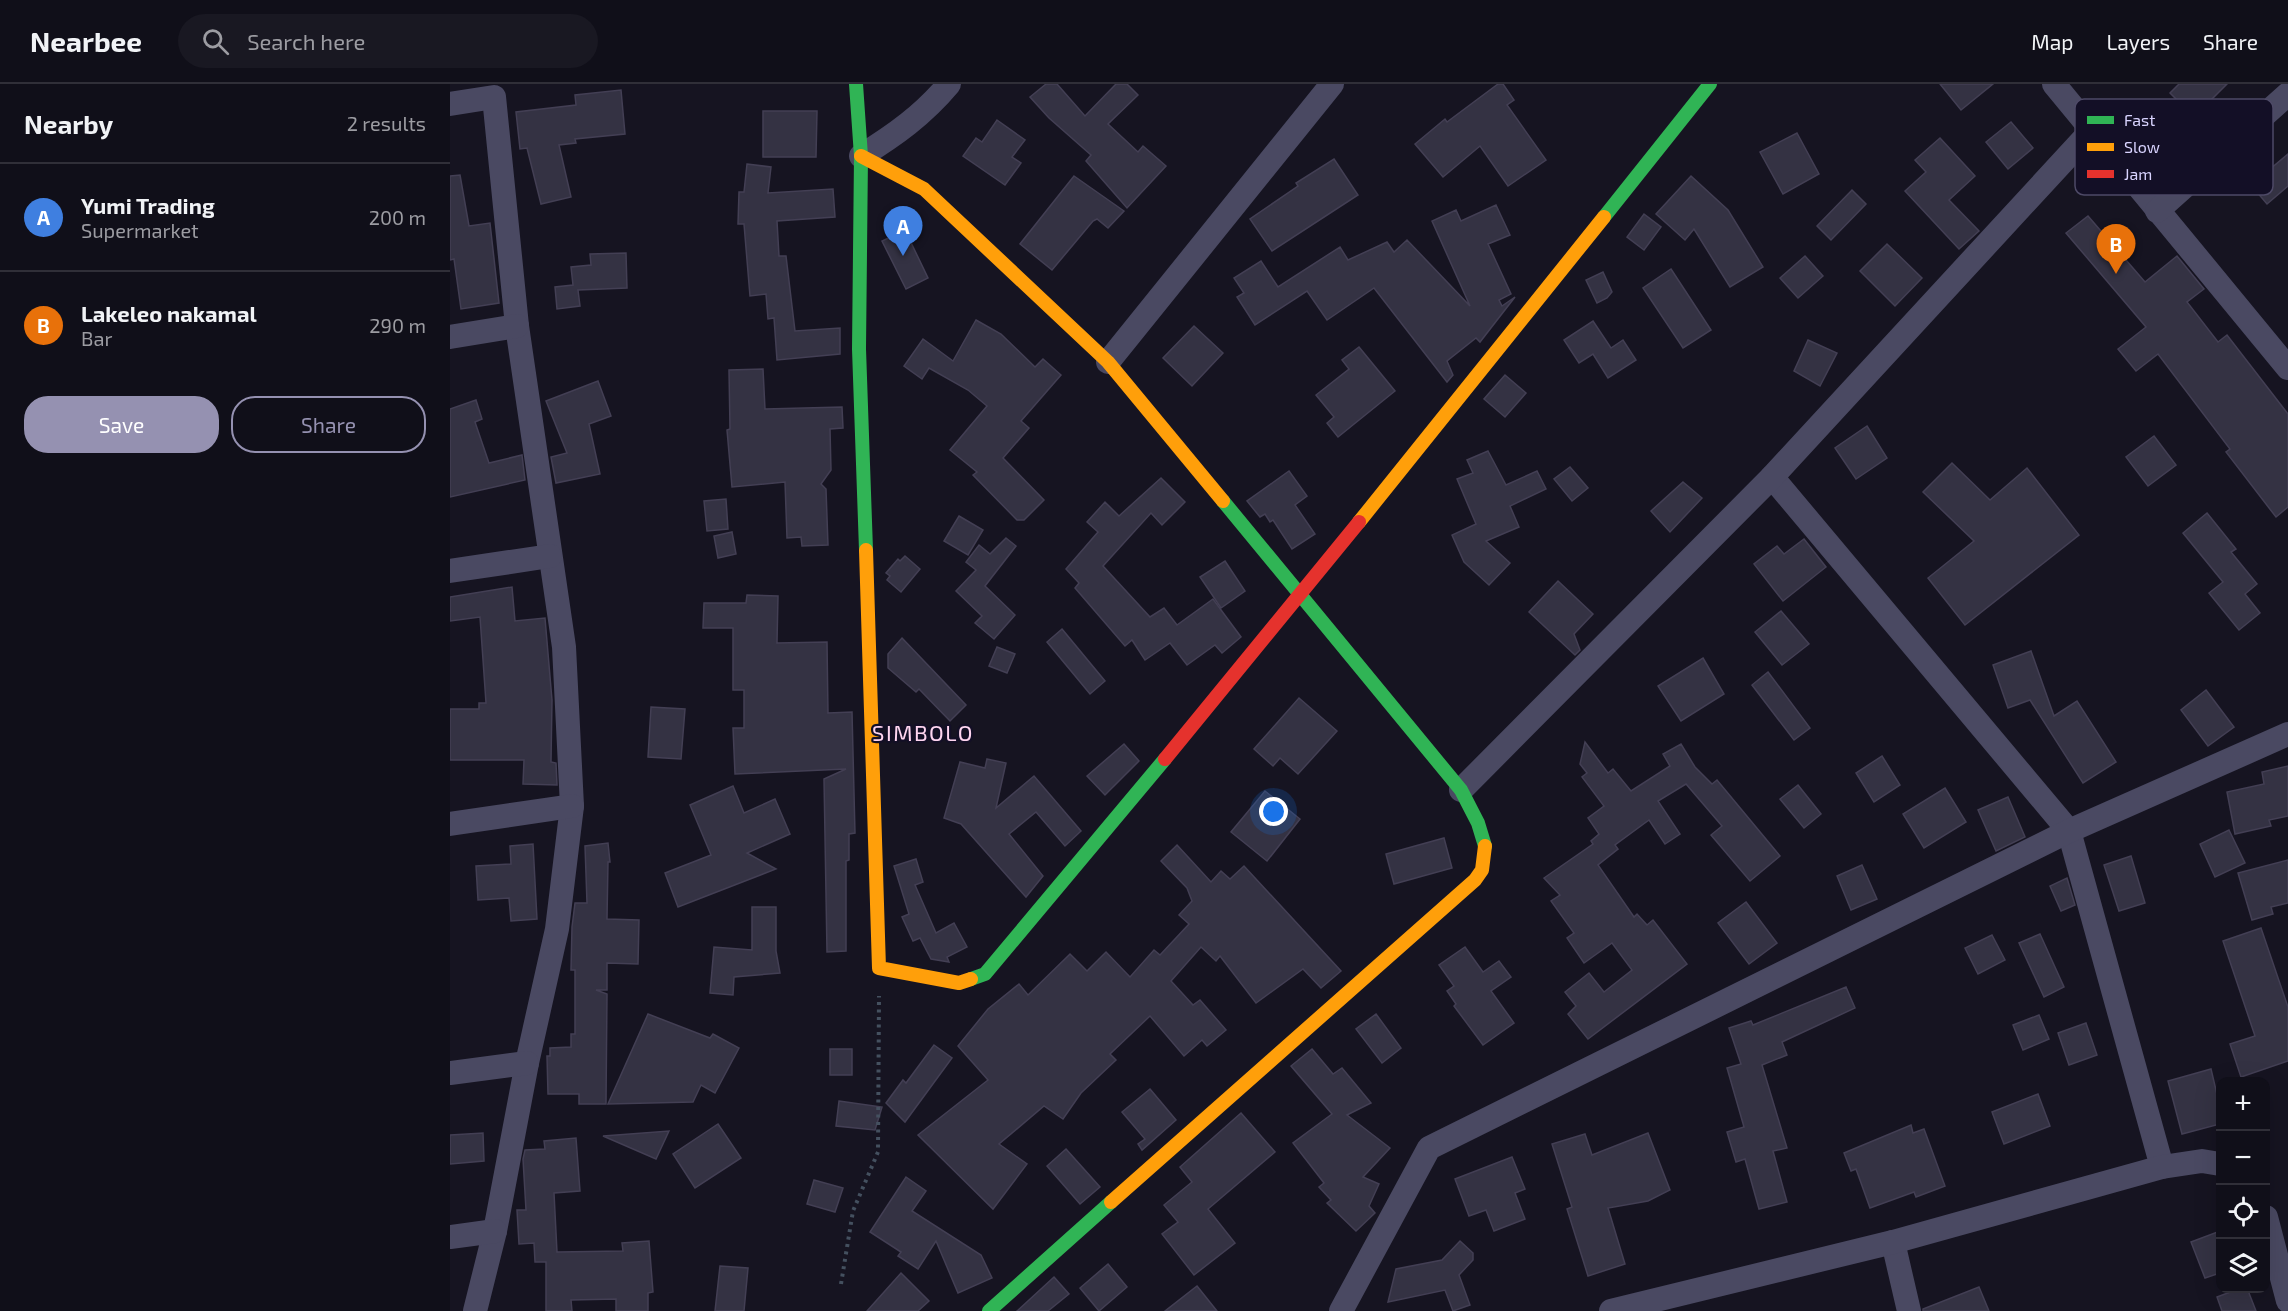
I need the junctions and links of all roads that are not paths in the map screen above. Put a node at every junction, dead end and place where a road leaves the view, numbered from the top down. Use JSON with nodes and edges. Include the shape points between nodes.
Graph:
{"nodes":[{"id":1,"x":856,"y":84,"type":"edge"},
{"id":2,"x":949,"y":84,"type":"edge"},
{"id":3,"x":1332,"y":84,"type":"edge"},
{"id":4,"x":1710,"y":84,"type":"edge"},
{"id":5,"x":2054,"y":84,"type":"edge"},
{"id":6,"x":493,"y":91,"type":"edge"},
{"id":7,"x":2288,"y":94,"type":"edge"},
{"id":8,"x":450,"y":104,"type":"edge"},
{"id":9,"x":2273,"y":107,"type":"edge"},
{"id":10,"x":2075,"y":109,"type":"edge"},
{"id":11,"x":2075,"y":148,"type":"edge"},
{"id":12,"x":861,"y":156,"type":"junction"},
{"id":13,"x":2144,"y":195,"type":"edge"},
{"id":14,"x":2175,"y":195,"type":"edge"},
{"id":15,"x":2157,"y":211,"type":"junction"},
{"id":16,"x":517,"y":326,"type":"junction"},
{"id":17,"x":450,"y":337,"type":"edge"},
{"id":18,"x":1108,"y":362,"type":"junction"},
{"id":19,"x":2288,"y":368,"type":"edge"},
{"id":20,"x":1772,"y":477,"type":"junction"},
{"id":21,"x":550,"y":556,"type":"junction"},
{"id":22,"x":450,"y":572,"type":"edge"},
{"id":23,"x":1300,"y":597,"type":"junction"},
{"id":24,"x":2288,"y":734,"type":"edge"},
{"id":25,"x":1461,"y":790,"type":"junction"},
{"id":26,"x":572,"y":806,"type":"junction"},
{"id":27,"x":450,"y":824,"type":"edge"},
{"id":28,"x":2069,"y":831,"type":"junction"},
{"id":29,"x":526,"y":1064,"type":"junction"},
{"id":30,"x":450,"y":1073,"type":"edge"},
{"id":31,"x":2216,"y":1163,"type":"edge"},
{"id":32,"x":2162,"y":1167,"type":"junction"},
{"id":33,"x":495,"y":1231,"type":"junction"},
{"id":34,"x":2270,"y":1235,"type":"edge"},
{"id":35,"x":450,"y":1237,"type":"edge"},
{"id":36,"x":1893,"y":1242,"type":"junction"},
{"id":37,"x":2288,"y":1300,"type":"edge"},
{"id":38,"x":475,"y":1311,"type":"edge"},
{"id":39,"x":989,"y":1311,"type":"edge"},
{"id":40,"x":1341,"y":1311,"type":"edge"},
{"id":41,"x":1611,"y":1311,"type":"edge"},
{"id":42,"x":1909,"y":1311,"type":"edge"}],
"edges":[{"from":1,"to":12,"type":"street"},
{"from":2,"to":12,"type":"street","via":[[927,111]]},
{"from":3,"to":18,"type":"street"},
{"from":4,"to":23,"type":"street"},
{"from":5,"to":10,"type":"street"},
{"from":6,"to":8,"type":"street"},
{"from":6,"to":16,"type":"street"},
{"from":7,"to":9,"type":"street"},
{"from":11,"to":20,"type":"street"},
{"from":12,"to":18,"type":"street","via":[[924,189]]},
{"from":12,"to":23,"type":"street","via":[[859,349],[879,968],[959,983],[985,974]]},
{"from":13,"to":15,"type":"street"},
{"from":14,"to":15,"type":"street"},
{"from":15,"to":19,"type":"street"},
{"from":16,"to":17,"type":"street"},
{"from":16,"to":21,"type":"street"},
{"from":18,"to":23,"type":"street"},
{"from":20,"to":25,"type":"street"},
{"from":20,"to":28,"type":"street"},
{"from":21,"to":22,"type":"street"},
{"from":21,"to":26,"type":"street","via":[[564,647]]},
{"from":23,"to":25,"type":"street"},
{"from":24,"to":28,"type":"street"},
{"from":25,"to":39,"type":"street","via":[[1480,824],[1486,856],[1481,874]]},
{"from":26,"to":27,"type":"street"},
{"from":26,"to":29,"type":"street","via":[[557,929]]},
{"from":28,"to":32,"type":"street"},
{"from":28,"to":40,"type":"street","via":[[1429,1148]]},
{"from":29,"to":30,"type":"street"},
{"from":29,"to":33,"type":"street"},
{"from":31,"to":32,"type":"street","via":[[2202,1161]]},
{"from":32,"to":36,"type":"street"},
{"from":33,"to":35,"type":"street"},
{"from":33,"to":38,"type":"street"},
{"from":34,"to":37,"type":"street"},
{"from":36,"to":41,"type":"street"},
{"from":36,"to":42,"type":"street"}]}
